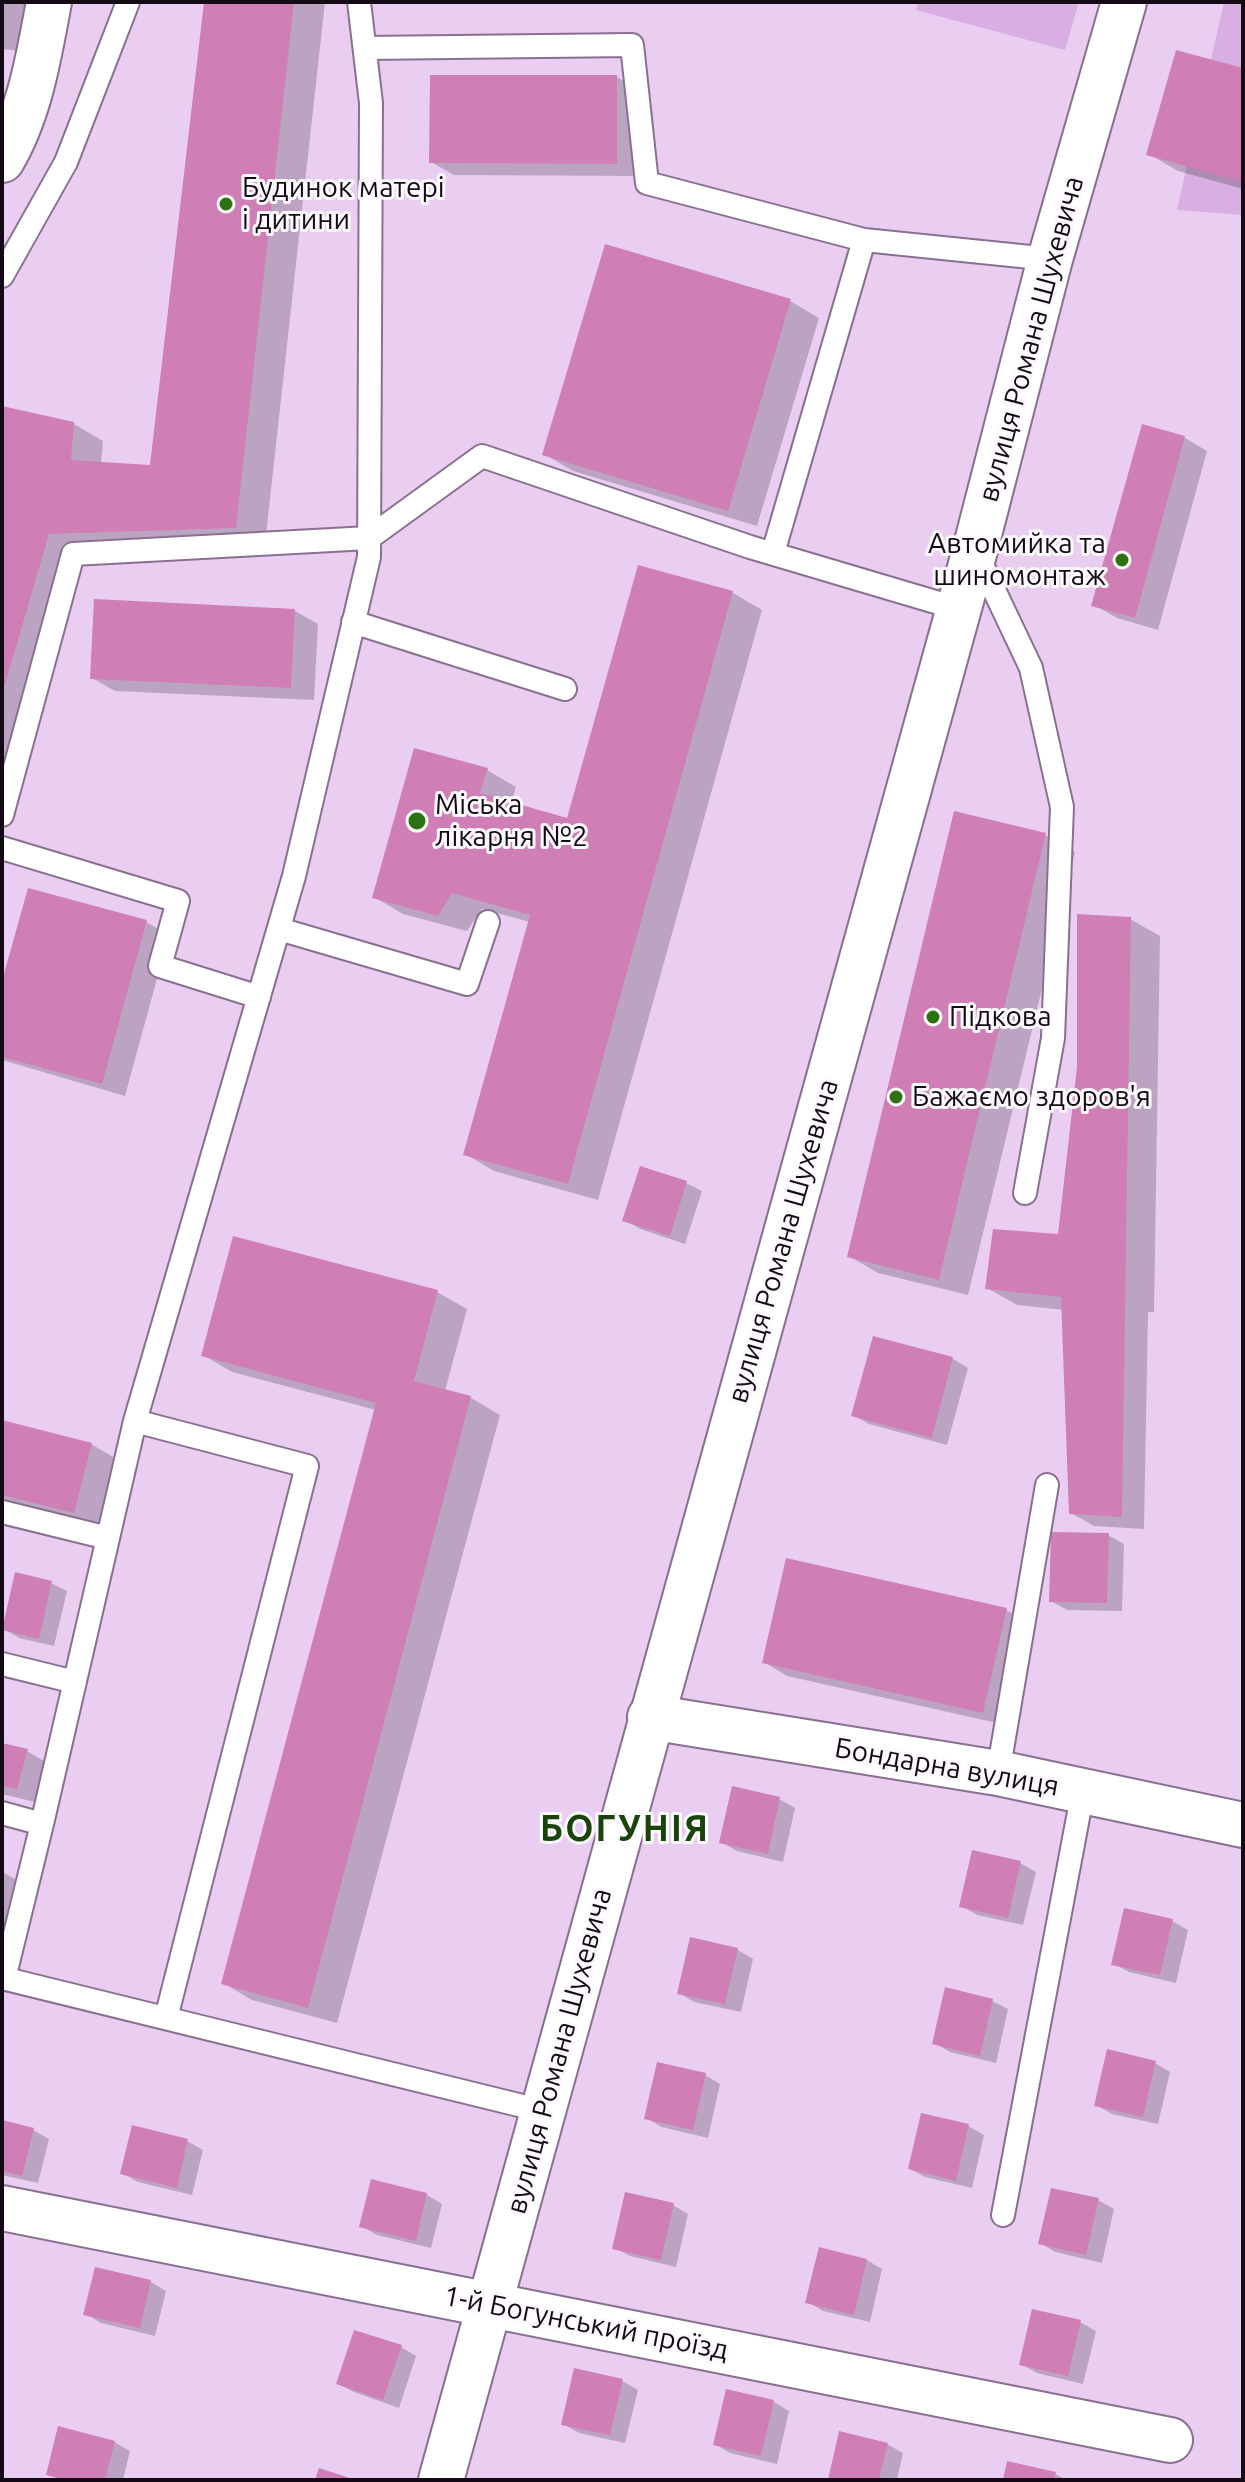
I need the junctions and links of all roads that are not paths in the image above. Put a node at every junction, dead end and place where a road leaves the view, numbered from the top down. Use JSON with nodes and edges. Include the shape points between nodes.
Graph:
{"nodes":[{"id":1,"x":49,"y":2,"type":"edge"},
{"id":2,"x":128,"y":2,"type":"edge"},
{"id":3,"x":359,"y":2,"type":"edge"},
{"id":4,"x":1124,"y":2,"type":"edge"},
{"id":5,"x":365,"y":48,"type":"junction"},
{"id":6,"x":3,"y":156,"type":"edge"},
{"id":7,"x":864,"y":240,"type":"junction"},
{"id":8,"x":1050,"y":259,"type":"junction"},
{"id":9,"x":2,"y":276,"type":"edge"},
{"id":10,"x":369,"y":538,"type":"junction"},
{"id":11,"x":975,"y":550,"type":"junction"},
{"id":12,"x":773,"y":553,"type":"junction"},
{"id":13,"x":959,"y":609,"type":"junction"},
{"id":14,"x":353,"y":622,"type":"junction"},
{"id":15,"x":565,"y":689,"type":"dead end"},
{"id":16,"x":2,"y":815,"type":"edge"},
{"id":17,"x":2,"y":848,"type":"edge"},
{"id":18,"x":488,"y":922,"type":"dead end"},
{"id":19,"x":279,"y":929,"type":"junction"},
{"id":20,"x":259,"y":997,"type":"junction"},
{"id":21,"x":1025,"y":1193,"type":"dead end"},
{"id":22,"x":135,"y":1421,"type":"junction"},
{"id":23,"x":1047,"y":1485,"type":"dead end"},
{"id":24,"x":2,"y":1512,"type":"edge"},
{"id":25,"x":108,"y":1538,"type":"junction"},
{"id":26,"x":2,"y":1664,"type":"edge"},
{"id":27,"x":75,"y":1682,"type":"junction"},
{"id":28,"x":650,"y":1717,"type":"junction"},
{"id":29,"x":998,"y":1773,"type":"junction"},
{"id":30,"x":1083,"y":1791,"type":"junction"},
{"id":31,"x":2,"y":1813,"type":"edge"},
{"id":32,"x":42,"y":1824,"type":"junction"},
{"id":33,"x":1243,"y":1825,"type":"edge"},
{"id":34,"x":3,"y":1979,"type":"edge"},
{"id":35,"x":166,"y":2018,"type":"junction"},
{"id":36,"x":543,"y":2111,"type":"junction"},
{"id":37,"x":2,"y":2208,"type":"edge"},
{"id":38,"x":1003,"y":2215,"type":"dead end"},
{"id":39,"x":491,"y":2304,"type":"junction"},
{"id":40,"x":1170,"y":2440,"type":"dead end"},
{"id":41,"x":441,"y":2480,"type":"edge"}],
"edges":[{"from":1,"to":6,"type":"street","via":[[22,119]]},
{"from":2,"to":9,"type":"lane","via":[[66,162]]},
{"from":3,"to":5,"type":"lane"},
{"from":4,"to":8,"type":"street","name":"вулиця Романа Шухевича"},
{"from":5,"to":7,"type":"lane","via":[[632,45],[647,183]]},
{"from":5,"to":10,"type":"lane","via":[[371,103]]},
{"from":7,"to":8,"type":"lane"},
{"from":7,"to":12,"type":"lane"},
{"from":8,"to":11,"type":"street","name":"вулиця Романа Шухевича"},
{"from":10,"to":12,"type":"lane","via":[[482,456]]},
{"from":10,"to":14,"type":"lane"},
{"from":10,"to":16,"type":"lane","via":[[73,554]]},
{"from":11,"to":13,"type":"street","name":"вулиця Романа Шухевича"},
{"from":11,"to":21,"type":"lane","via":[[1031,668],[1062,807],[1053,1038]]},
{"from":12,"to":13,"type":"lane"},
{"from":13,"to":28,"type":"street","name":"вулиця Романа Шухевича"},
{"from":14,"to":15,"type":"lane"},
{"from":14,"to":19,"type":"lane"},
{"from":17,"to":20,"type":"lane","via":[[178,901],[160,966]]},
{"from":18,"to":19,"type":"lane","via":[[467,984]]},
{"from":19,"to":20,"type":"lane"},
{"from":20,"to":22,"type":"lane"},
{"from":22,"to":25,"type":"lane"},
{"from":22,"to":35,"type":"lane","via":[[307,1466]]},
{"from":23,"to":29,"type":"lane"},
{"from":24,"to":25,"type":"lane"},
{"from":25,"to":27,"type":"lane"},
{"from":26,"to":27,"type":"lane"},
{"from":27,"to":32,"type":"lane"},
{"from":28,"to":29,"type":"street","name":"Бондарна вулиця"},
{"from":28,"to":36,"type":"street","name":"вулиця Романа Шухевича"},
{"from":29,"to":30,"type":"street","name":"Бондарна вулиця"},
{"from":30,"to":33,"type":"street","name":"Бондарна вулиця"},
{"from":30,"to":38,"type":"lane"},
{"from":31,"to":32,"type":"lane"},
{"from":32,"to":34,"type":"lane"},
{"from":34,"to":35,"type":"lane"},
{"from":35,"to":36,"type":"lane"},
{"from":36,"to":39,"type":"street","name":"вулиця Романа Шухевича"},
{"from":37,"to":39,"type":"street","name":"1-й Богунський проїзд"},
{"from":39,"to":40,"type":"street","name":"1-й Богунський проїзд"},
{"from":39,"to":41,"type":"street","name":"вулиця Романа Шухевича"}]}
